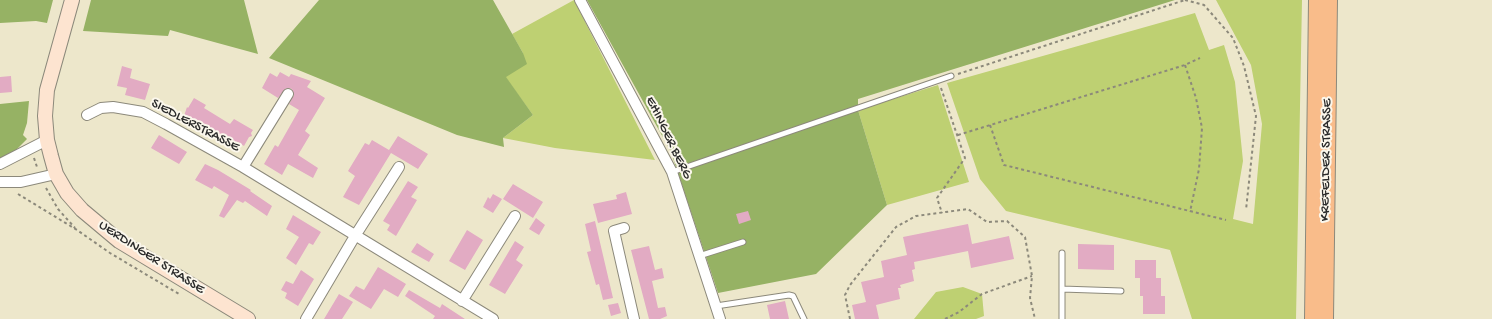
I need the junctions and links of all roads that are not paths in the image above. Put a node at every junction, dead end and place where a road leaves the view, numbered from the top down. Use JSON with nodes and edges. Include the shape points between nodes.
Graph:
{"nodes":[{"id":1,"x":72,"y":0,"type":"edge"},
{"id":2,"x":580,"y":0,"type":"edge"},
{"id":3,"x":1317,"y":0,"type":"edge"},
{"id":4,"x":1329,"y":0,"type":"edge"},
{"id":5,"x":951,"y":76,"type":"road end"},
{"id":6,"x":288,"y":94,"type":"dead end"},
{"id":7,"x":87,"y":115,"type":"dead end"},
{"id":8,"x":47,"y":140,"type":"junction"},
{"id":9,"x":0,"y":164,"type":"edge"},
{"id":10,"x":399,"y":167,"type":"dead end"},
{"id":11,"x":243,"y":168,"type":"junction"},
{"id":12,"x":672,"y":172,"type":"junction"},
{"id":13,"x":56,"y":174,"type":"junction"},
{"id":14,"x":0,"y":182,"type":"edge"},
{"id":15,"x":515,"y":216,"type":"dead end"},
{"id":16,"x":624,"y":228,"type":"dead end"},
{"id":17,"x":355,"y":236,"type":"junction"},
{"id":18,"x":742,"y":242,"type":"dead end"},
{"id":19,"x":1062,"y":253,"type":"dead end"},
{"id":20,"x":699,"y":256,"type":"junction"},
{"id":21,"x":1062,"y":289,"type":"junction"},
{"id":22,"x":1121,"y":291,"type":"dead end"},
{"id":23,"x":462,"y":301,"type":"junction"},
{"id":24,"x":716,"y":306,"type":"junction"},
{"id":25,"x":248,"y":319,"type":"edge"},
{"id":26,"x":306,"y":319,"type":"edge"},
{"id":27,"x":494,"y":319,"type":"edge"},
{"id":28,"x":634,"y":319,"type":"edge"},
{"id":29,"x":720,"y":319,"type":"edge"},
{"id":30,"x":804,"y":319,"type":"edge"},
{"id":31,"x":1062,"y":319,"type":"edge"},
{"id":32,"x":1313,"y":319,"type":"edge"},
{"id":33,"x":1325,"y":319,"type":"edge"}],
"edges":[{"from":1,"to":8,"type":"main road","name":"UERDINGER STRASSE","via":[[47,90],[44,116]]},
{"from":2,"to":12,"type":"street","name":"EHINGER BERG"},
{"from":3,"to":32,"type":"main road","name":"KREFELDER STRASSE"},
{"from":4,"to":33,"type":"main road","name":"KREFELDER STRASSE"},
{"from":5,"to":12,"type":"lane"},
{"from":6,"to":11,"type":"street","name":"SIEDLERSTRASSE"},
{"from":7,"to":11,"type":"street","name":"SIEDLERSTRASSE","via":[[101,108],[113,107],[143,112]]},
{"from":8,"to":9,"type":"street"},
{"from":8,"to":13,"type":"main road","name":"UERDINGER STRASSE"},
{"from":10,"to":17,"type":"street"},
{"from":11,"to":17,"type":"street","name":"SIEDLERSTRASSE"},
{"from":12,"to":20,"type":"street","name":"EHINGER BERG"},
{"from":13,"to":14,"type":"street","via":[[21,182]]},
{"from":13,"to":25,"type":"main road","name":"UERDINGER STRASSE","via":[[67,193],[82,210],[119,241]]},
{"from":15,"to":23,"type":"street"},
{"from":16,"to":28,"type":"street","via":[[614,231]]},
{"from":17,"to":23,"type":"street","name":"SIEDLERSTRASSE"},
{"from":17,"to":26,"type":"street"},
{"from":18,"to":20,"type":"lane"},
{"from":19,"to":21,"type":"lane"},
{"from":20,"to":24,"type":"street","name":"EHINGER BERG"},
{"from":21,"to":22,"type":"lane"},
{"from":21,"to":31,"type":"lane"},
{"from":23,"to":27,"type":"street","name":"SIEDLERSTRASSE"},
{"from":24,"to":29,"type":"street","name":"EHINGER BERG"},
{"from":24,"to":30,"type":"lane","via":[[789,295],[793,296]]}]}
